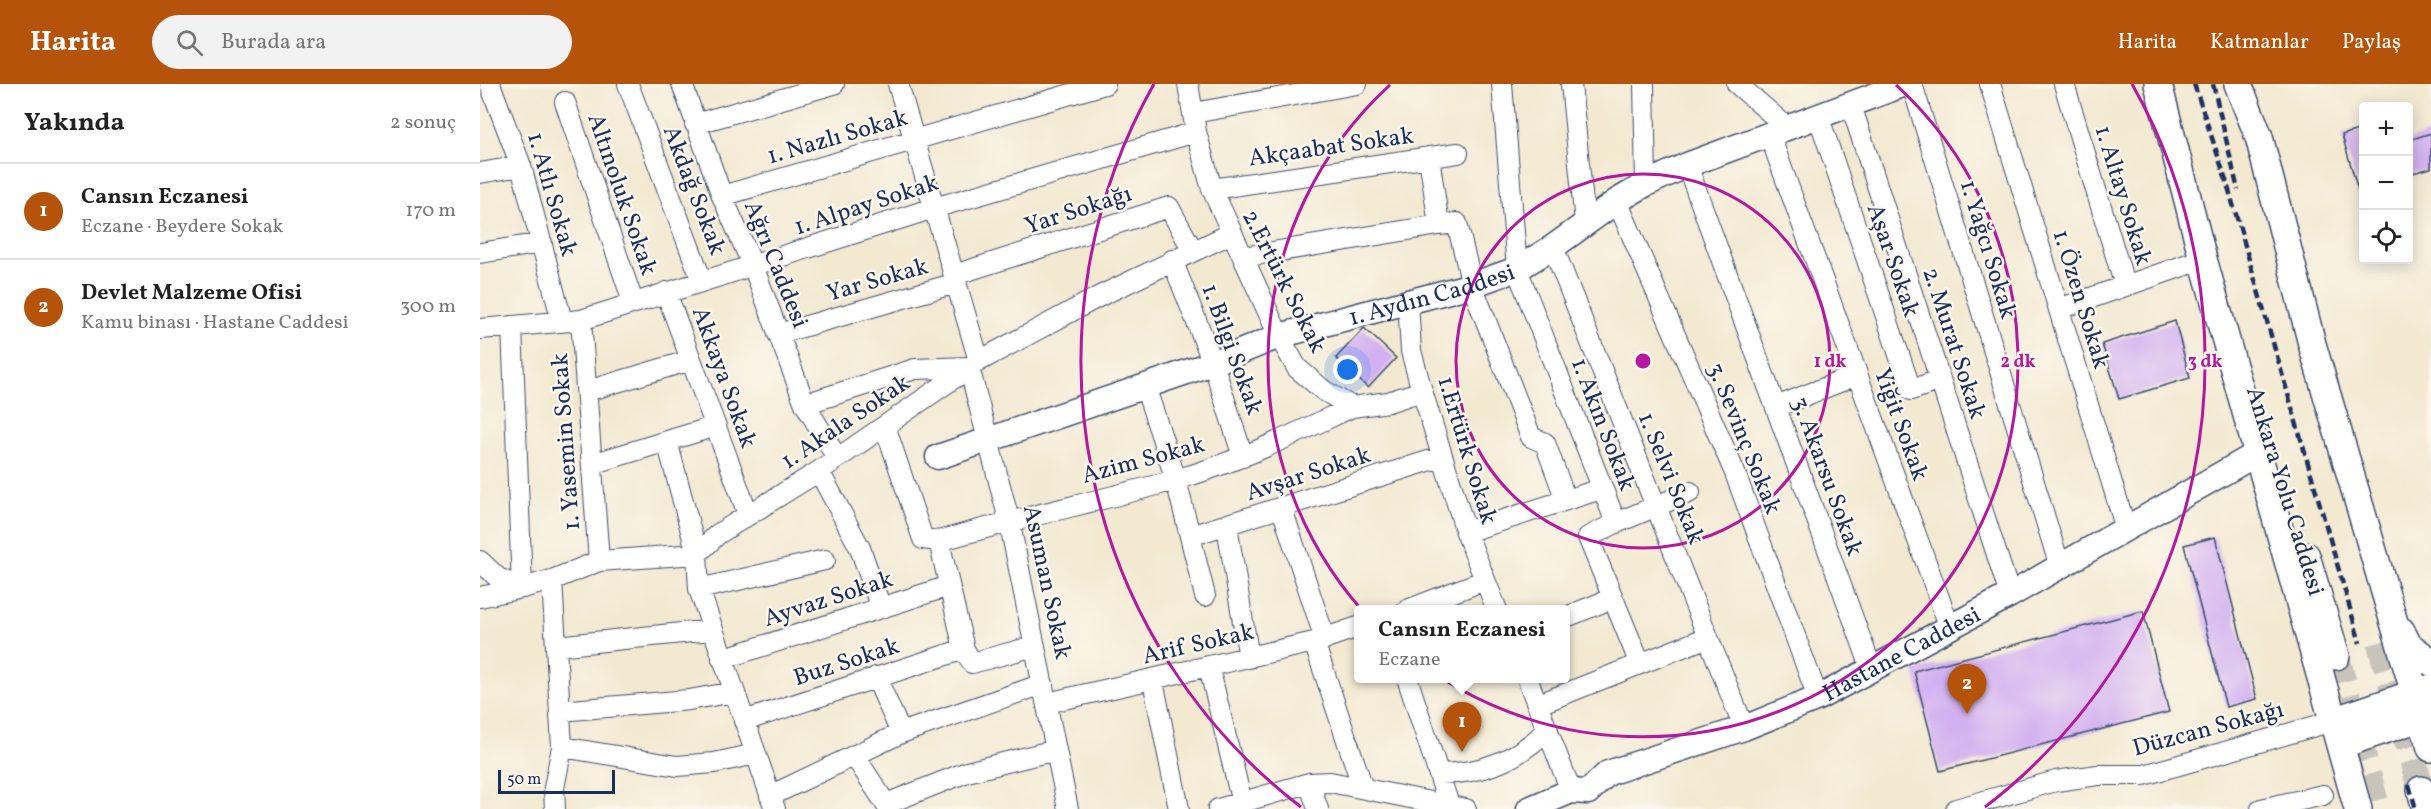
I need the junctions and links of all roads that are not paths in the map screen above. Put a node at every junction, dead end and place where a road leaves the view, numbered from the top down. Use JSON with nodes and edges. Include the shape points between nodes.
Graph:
{"nodes":[{"id":1,"x":628,"y":84,"type":"edge"},
{"id":2,"x":682,"y":84,"type":"edge"},
{"id":3,"x":834,"y":84,"type":"edge"},
{"id":4,"x":898,"y":84,"type":"edge"},
{"id":5,"x":1105,"y":84,"type":"edge"},
{"id":6,"x":1188,"y":84,"type":"edge"},
{"id":7,"x":1357,"y":84,"type":"edge"},
{"id":8,"x":1502,"y":84,"type":"edge"},
{"id":9,"x":1571,"y":84,"type":"edge"},
{"id":10,"x":1644,"y":84,"type":"edge"},
{"id":11,"x":1737,"y":84,"type":"edge"},
{"id":12,"x":1905,"y":84,"type":"edge"},
{"id":13,"x":1912,"y":84,"type":"edge"},
{"id":14,"x":1990,"y":84,"type":"edge"},
{"id":15,"x":2064,"y":84,"type":"edge"},
{"id":16,"x":2158,"y":84,"type":"edge"},
{"id":17,"x":2164,"y":84,"type":"edge"},
{"id":18,"x":2226,"y":84,"type":"edge"},
{"id":19,"x":2238,"y":84,"type":"edge"},
{"id":20,"x":491,"y":88,"type":"edge"},
{"id":21,"x":565,"y":102,"type":"dead end"},
{"id":22,"x":1851,"y":105,"type":"junction"},
{"id":23,"x":1819,"y":118,"type":"junction"},
{"id":24,"x":1195,"y":123,"type":"junction"},
{"id":25,"x":695,"y":124,"type":"junction"},
{"id":26,"x":1780,"y":133,"type":"junction"},
{"id":27,"x":914,"y":140,"type":"junction"},
{"id":28,"x":1458,"y":153,"type":"dead end"},
{"id":29,"x":1429,"y":157,"type":"junction"},
{"id":30,"x":1687,"y":165,"type":"junction"},
{"id":31,"x":521,"y":166,"type":"junction"},
{"id":32,"x":480,"y":173,"type":"edge"},
{"id":33,"x":1646,"y":184,"type":"junction"},
{"id":34,"x":1212,"y":189,"type":"junction"},
{"id":35,"x":722,"y":196,"type":"junction"},
{"id":36,"x":1617,"y":201,"type":"junction"},
{"id":37,"x":934,"y":208,"type":"junction"},
{"id":38,"x":1585,"y":223,"type":"junction"},
{"id":39,"x":1439,"y":225,"type":"junction"},
{"id":40,"x":1232,"y":233,"type":"junction"},
{"id":41,"x":542,"y":243,"type":"junction"},
{"id":42,"x":1553,"y":247,"type":"junction"},
{"id":43,"x":1193,"y":251,"type":"junction"},
{"id":44,"x":480,"y":253,"type":"edge"},
{"id":45,"x":1243,"y":257,"type":"junction"},
{"id":46,"x":2203,"y":259,"type":"junction"},
{"id":47,"x":1172,"y":260,"type":"junction"},
{"id":48,"x":753,"y":266,"type":"junction"},
{"id":49,"x":1517,"y":269,"type":"junction"},
{"id":50,"x":955,"y":279,"type":"junction"},
{"id":51,"x":702,"y":281,"type":"junction"},
{"id":52,"x":1472,"y":285,"type":"junction"},
{"id":53,"x":2125,"y":286,"type":"junction"},
{"id":54,"x":666,"y":292,"type":"junction"},
{"id":55,"x":1408,"y":301,"type":"junction"},
{"id":56,"x":633,"y":302,"type":"junction"},
{"id":57,"x":2059,"y":309,"type":"junction"},
{"id":58,"x":572,"y":320,"type":"junction"},
{"id":59,"x":512,"y":326,"type":"junction"},
{"id":60,"x":480,"y":328,"type":"edge"},
{"id":61,"x":778,"y":334,"type":"junction"},
{"id":62,"x":1279,"y":336,"type":"junction"},
{"id":63,"x":691,"y":360,"type":"junction"},
{"id":64,"x":1213,"y":363,"type":"junction"},
{"id":65,"x":974,"y":364,"type":"junction"},
{"id":66,"x":1857,"y":375,"type":"junction"},
{"id":67,"x":1940,"y":380,"type":"junction"},
{"id":68,"x":1145,"y":386,"type":"junction"},
{"id":69,"x":587,"y":391,"type":"junction"},
{"id":70,"x":1422,"y":391,"type":"junction"},
{"id":71,"x":805,"y":404,"type":"junction"},
{"id":72,"x":1352,"y":407,"type":"junction"},
{"id":73,"x":1776,"y":407,"type":"junction"},
{"id":74,"x":716,"y":426,"type":"junction"},
{"id":75,"x":885,"y":426,"type":"junction"},
{"id":76,"x":990,"y":440,"type":"junction"},
{"id":77,"x":667,"y":441,"type":"junction"},
{"id":78,"x":2258,"y":453,"type":"junction"},
{"id":79,"x":938,"y":457,"type":"dead end"},
{"id":80,"x":1243,"y":457,"type":"junction"},
{"id":81,"x":1441,"y":457,"type":"junction"},
{"id":82,"x":837,"y":458,"type":"junction"},
{"id":83,"x":592,"y":464,"type":"junction"},
{"id":84,"x":819,"y":471,"type":"junction"},
{"id":85,"x":1176,"y":480,"type":"junction"},
{"id":86,"x":1601,"y":489,"type":"junction"},
{"id":87,"x":1690,"y":492,"type":"dead end"},
{"id":88,"x":1566,"y":500,"type":"junction"},
{"id":89,"x":1655,"y":507,"type":"junction"},
{"id":90,"x":1282,"y":508,"type":"junction"},
{"id":91,"x":748,"y":514,"type":"junction"},
{"id":92,"x":1009,"y":520,"type":"junction"},
{"id":93,"x":1616,"y":523,"type":"junction"},
{"id":94,"x":1227,"y":526,"type":"junction"},
{"id":95,"x":2126,"y":529,"type":"junction"},
{"id":96,"x":1466,"y":532,"type":"junction"},
{"id":97,"x":1190,"y":536,"type":"junction"},
{"id":98,"x":939,"y":541,"type":"junction"},
{"id":99,"x":697,"y":554,"type":"junction"},
{"id":100,"x":825,"y":560,"type":"dead end"},
{"id":101,"x":480,"y":561,"type":"edge"},
{"id":102,"x":599,"y":561,"type":"junction"},
{"id":103,"x":2060,"y":567,"type":"junction"},
{"id":104,"x":552,"y":580,"type":"junction"},
{"id":105,"x":1485,"y":580,"type":"junction"},
{"id":106,"x":949,"y":586,"type":"junction"},
{"id":107,"x":522,"y":588,"type":"junction"},
{"id":108,"x":699,"y":589,"type":"junction"},
{"id":109,"x":1205,"y":596,"type":"dead end"},
{"id":110,"x":2010,"y":596,"type":"junction"},
{"id":111,"x":480,"y":597,"type":"edge"},
{"id":112,"x":1612,"y":598,"type":"junction"},
{"id":113,"x":2389,"y":604,"type":"junction"},
{"id":114,"x":1418,"y":605,"type":"edge"},
{"id":115,"x":1495,"y":605,"type":"edge"},
{"id":116,"x":881,"y":608,"type":"junction"},
{"id":117,"x":1570,"y":614,"type":"edge"},
{"id":118,"x":1950,"y":628,"type":"junction"},
{"id":119,"x":1354,"y":629,"type":"edge"},
{"id":120,"x":711,"y":630,"type":"junction"},
{"id":121,"x":1708,"y":637,"type":"junction"},
{"id":122,"x":1319,"y":640,"type":"junction"},
{"id":123,"x":2380,"y":642,"type":"tunnel mouth"},
{"id":124,"x":556,"y":645,"type":"junction"},
{"id":125,"x":1035,"y":646,"type":"junction"},
{"id":126,"x":964,"y":649,"type":"junction"},
{"id":127,"x":2336,"y":656,"type":"tunnel mouth"},
{"id":128,"x":1249,"y":658,"type":"junction"},
{"id":129,"x":722,"y":659,"type":"junction"},
{"id":130,"x":2431,"y":662,"type":"edge"},
{"id":131,"x":1640,"y":664,"type":"junction"},
{"id":132,"x":1209,"y":667,"type":"junction"},
{"id":133,"x":1872,"y":670,"type":"junction"},
{"id":134,"x":876,"y":677,"type":"junction"},
{"id":135,"x":1153,"y":681,"type":"junction"},
{"id":136,"x":1409,"y":683,"type":"edge"},
{"id":137,"x":1529,"y":683,"type":"edge"},
{"id":138,"x":1043,"y":684,"type":"junction"},
{"id":139,"x":734,"y":692,"type":"junction"},
{"id":140,"x":1818,"y":698,"type":"junction"},
{"id":141,"x":1047,"y":703,"type":"junction"},
{"id":142,"x":2425,"y":703,"type":"edge"},
{"id":143,"x":1539,"y":704,"type":"junction"},
{"id":144,"x":560,"y":711,"type":"junction"},
{"id":145,"x":744,"y":721,"type":"junction"},
{"id":146,"x":1744,"y":728,"type":"junction"},
{"id":147,"x":1548,"y":729,"type":"junction"},
{"id":148,"x":901,"y":733,"type":"junction"},
{"id":149,"x":2336,"y":733,"type":"junction"},
{"id":150,"x":562,"y":747,"type":"junction"},
{"id":151,"x":2431,"y":748,"type":"edge"},
{"id":152,"x":1055,"y":750,"type":"junction"},
{"id":153,"x":756,"y":754,"type":"junction"},
{"id":154,"x":854,"y":755,"type":"junction"},
{"id":155,"x":1440,"y":774,"type":"junction"},
{"id":156,"x":1309,"y":783,"type":"junction"},
{"id":157,"x":1363,"y":788,"type":"junction"},
{"id":158,"x":2323,"y":795,"type":"dead end"},
{"id":159,"x":1585,"y":797,"type":"edge"},
{"id":160,"x":773,"y":802,"type":"edge"},
{"id":161,"x":1242,"y":803,"type":"junction"},
{"id":162,"x":2370,"y":806,"type":"edge"},
{"id":163,"x":887,"y":807,"type":"edge"},
{"id":164,"x":1457,"y":807,"type":"edge"},
{"id":165,"x":1062,"y":808,"type":"edge"},
{"id":166,"x":555,"y":809,"type":"edge"},
{"id":167,"x":1179,"y":809,"type":"edge"},
{"id":168,"x":1218,"y":809,"type":"edge"},
{"id":169,"x":1318,"y":809,"type":"edge"},
{"id":170,"x":1529,"y":809,"type":"edge"},
{"id":171,"x":1956,"y":809,"type":"edge"},
{"id":172,"x":2261,"y":809,"type":"edge"}],
"edges":[{"from":1,"to":51,"type":"street","name":"Akdağ Sokak"},
{"from":2,"to":25,"type":"street","name":"Ağrı Caddesi"},
{"from":3,"to":25,"type":"street"},
{"from":4,"to":27,"type":"street","name":"Asuman Sokak"},
{"from":5,"to":27,"type":"street","name":"1. Nazlı Sokak"},
{"from":6,"to":24,"type":"street","name":"2.Ertürk Sokak"},
{"from":7,"to":24,"type":"street","name":"1. Alpay Sokak"},
{"from":8,"to":49,"type":"street","name":"1. Akın Sokak"},
{"from":9,"to":38,"type":"street"},
{"from":10,"to":33,"type":"street"},
{"from":11,"to":26,"type":"street"},
{"from":12,"to":22,"type":"main road","name":"1. Aydın Caddesi"},
{"from":13,"to":103,"type":"street","name":"1. Yağcı Sokak"},
{"from":14,"to":57,"type":"street","name":"1. Özen Sokak"},
{"from":15,"to":53,"type":"street","name":"1. Altay Sokak"},
{"from":16,"to":46,"type":"highway"},
{"from":17,"to":127,"type":"highway","name":"Ankara Yolu Caddesi"},
{"from":18,"to":123,"type":"highway","name":"Ankara Yolu Caddesi"},
{"from":19,"to":113,"type":"highway","via":[[2259,137],[2312,344]]},
{"from":20,"to":31,"type":"street","name":"1. Atlı Sokak"},
{"from":21,"to":56,"type":"street","name":"Altınoluk Sokak"},
{"from":22,"to":23,"type":"main road","name":"1. Aydın Caddesi"},
{"from":22,"to":67,"type":"street","name":"2. Murat Sokak"},
{"from":23,"to":26,"type":"main road","name":"1. Aydın Caddesi"},
{"from":23,"to":67,"type":"street","name":"Aşar Sokak","via":[[1911,390]]},
{"from":24,"to":34,"type":"street","name":"2.Ertürk Sokak"},
{"from":24,"to":37,"type":"street","name":"1. Alpay Sokak"},
{"from":25,"to":35,"type":"street","name":"Ağrı Caddesi"},
{"from":26,"to":30,"type":"main road","name":"1. Aydın Caddesi"},
{"from":26,"to":66,"type":"street","name":"Yiğit Sokak"},
{"from":27,"to":35,"type":"street","name":"1. Nazlı Sokak"},
{"from":27,"to":37,"type":"street","name":"Asuman Sokak"},
{"from":28,"to":29,"type":"street","name":"Akçaabat Sokak"},
{"from":29,"to":34,"type":"street","name":"Akçaabat Sokak"},
{"from":29,"to":39,"type":"street"},
{"from":30,"to":33,"type":"main road","name":"1. Aydın Caddesi"},
{"from":30,"to":73,"type":"street","name":"3. Akarsu Sokak"},
{"from":31,"to":32,"type":"street"},
{"from":31,"to":41,"type":"street","name":"1. Atlı Sokak"},
{"from":33,"to":36,"type":"main road","name":"1. Aydın Caddesi"},
{"from":34,"to":40,"type":"street","name":"2.Ertürk Sokak"},
{"from":35,"to":48,"type":"street","name":"Ağrı Caddesi"},
{"from":36,"to":38,"type":"main road","name":"1. Aydın Caddesi"},
{"from":36,"to":140,"type":"street","name":"3. Sevinç Sokak","via":[[1735,473]]},
{"from":37,"to":48,"type":"street","name":"1. Alpay Sokak"},
{"from":37,"to":50,"type":"street","name":"Asuman Sokak"},
{"from":38,"to":42,"type":"main road","name":"1. Aydın Caddesi"},
{"from":39,"to":45,"type":"street"},
{"from":39,"to":52,"type":"street","via":[[1457,223]]},
{"from":40,"to":43,"type":"street","name":"1. Akala Sokak"},
{"from":40,"to":45,"type":"street","name":"2.Ertürk Sokak"},
{"from":41,"to":44,"type":"street"},
{"from":41,"to":58,"type":"street","name":"1. Atlı Sokak"},
{"from":42,"to":49,"type":"main road","name":"1. Aydın Caddesi"},
{"from":42,"to":89,"type":"street","name":"1. Selvi Sokak"},
{"from":43,"to":47,"type":"street","name":"1. Akala Sokak"},
{"from":43,"to":50,"type":"street","name":"Yar Sokağı","via":[[1169,207]]},
{"from":45,"to":62,"type":"street","name":"2.Ertürk Sokak"},
{"from":46,"to":53,"type":"street"},
{"from":46,"to":78,"type":"highway"},
{"from":47,"to":64,"type":"street","name":"1. Bilgi Sokak"},
{"from":47,"to":65,"type":"street","name":"1. Akala Sokak"},
{"from":48,"to":51,"type":"street","name":"1. Alpay Sokak"},
{"from":48,"to":61,"type":"street","name":"Ağrı Caddesi"},
{"from":49,"to":52,"type":"main road","name":"1. Aydın Caddesi"},
{"from":49,"to":86,"type":"street","name":"1. Akın Sokak"},
{"from":50,"to":61,"type":"street","name":"Yar Sokak"},
{"from":50,"to":65,"type":"street","name":"Asuman Sokak"},
{"from":51,"to":54,"type":"street","name":"1. Alpay Sokak"},
{"from":52,"to":55,"type":"main road","name":"1. Aydın Caddesi"},
{"from":52,"to":88,"type":"street","via":[[1532,437],[1545,443]]},
{"from":53,"to":57,"type":"street"},
{"from":54,"to":56,"type":"street","name":"1. Alpay Sokak"},
{"from":54,"to":63,"type":"street","name":"Akkaya Sokak"},
{"from":55,"to":62,"type":"main road","name":"1. Aydın Caddesi"},
{"from":55,"to":70,"type":"street","name":"1.Ertürk Sokak","via":[[1412,351]]},
{"from":56,"to":58,"type":"street","name":"1. Alpay Sokak"},
{"from":57,"to":95,"type":"street","name":"1. Özen Sokak"},
{"from":58,"to":59,"type":"street","name":"1. Alpay Sokak"},
{"from":58,"to":69,"type":"street","name":"1. Yasemin Sokak"},
{"from":59,"to":60,"type":"street","name":"1. Alpay Sokak"},
{"from":59,"to":107,"type":"street"},
{"from":61,"to":71,"type":"street","name":"Ağrı Caddesi"},
{"from":62,"to":64,"type":"main road","name":"1. Aydın Caddesi"},
{"from":62,"to":72,"type":"street","name":"2.Ertürk Sokak","via":[[1297,368]]},
{"from":63,"to":69,"type":"street"},
{"from":63,"to":74,"type":"street","name":"Akkaya Sokak"},
{"from":64,"to":68,"type":"main road","name":"1. Aydın Caddesi"},
{"from":64,"to":80,"type":"street","name":"1. Bilgi Sokak"},
{"from":65,"to":71,"type":"street","via":[[915,369]]},
{"from":65,"to":75,"type":"street","name":"1. Akala Sokak"},
{"from":65,"to":76,"type":"street","name":"Asuman Sokak"},
{"from":66,"to":73,"type":"street"},
{"from":66,"to":118,"type":"street","name":"Yiğit Sokak"},
{"from":67,"to":110,"type":"street","name":"2. Murat Sokak"},
{"from":68,"to":76,"type":"main road","name":"1. Aydın Caddesi"},
{"from":68,"to":85,"type":"street"},
{"from":69,"to":83,"type":"street","name":"1. Yasemin Sokak"},
{"from":70,"to":72,"type":"street","via":[[1388,402]]},
{"from":70,"to":81,"type":"street","name":"1.Ertürk Sokak"},
{"from":71,"to":82,"type":"street","name":"Ağrı Caddesi"},
{"from":72,"to":80,"type":"street","name":"Azim Sokak"},
{"from":73,"to":133,"type":"street","name":"3. Akarsu Sokak"},
{"from":74,"to":77,"type":"street"},
{"from":74,"to":91,"type":"street","name":"Akkaya Sokak"},
{"from":75,"to":82,"type":"street","name":"1. Akala Sokak"},
{"from":75,"to":98,"type":"street","via":[[923,539]]},
{"from":76,"to":79,"type":"main road","name":"1. Aydın Caddesi"},
{"from":76,"to":92,"type":"street","name":"Asuman Sokak"},
{"from":77,"to":83,"type":"street"},
{"from":77,"to":99,"type":"street"},
{"from":78,"to":95,"type":"main road","name":"Hastane Caddesi"},
{"from":78,"to":149,"type":"highway"},
{"from":80,"to":85,"type":"street","name":"Azim Sokak"},
{"from":81,"to":90,"type":"street","name":"Avşar Sokak"},
{"from":81,"to":96,"type":"street","name":"1.Ertürk Sokak"},
{"from":82,"to":84,"type":"street","name":"1. Akala Sokak"},
{"from":83,"to":102,"type":"street","name":"1. Yasemin Sokak"},
{"from":84,"to":91,"type":"street","name":"1. Akala Sokak"},
{"from":84,"to":116,"type":"street","via":[[860,548]]},
{"from":85,"to":92,"type":"street","name":"Azim Sokak"},
{"from":85,"to":97,"type":"street"},
{"from":86,"to":88,"type":"street"},
{"from":86,"to":93,"type":"street","name":"1. Akın Sokak"},
{"from":87,"to":89,"type":"street","name":"1. Akın Sokak"},
{"from":88,"to":96,"type":"street"},
{"from":89,"to":93,"type":"street","name":"1. Akın Sokak"},
{"from":89,"to":121,"type":"street","name":"1. Selvi Sokak"},
{"from":90,"to":94,"type":"street","name":"Avşar Sokak"},
{"from":90,"to":122,"type":"street"},
{"from":91,"to":99,"type":"street","name":"1. Akala Sokak"},
{"from":92,"to":98,"type":"street","name":"Azim Sokak"},
{"from":92,"to":125,"type":"street","name":"Asuman Sokak"},
{"from":93,"to":112,"type":"street","via":[[1588,537]]},
{"from":94,"to":97,"type":"street","name":"Avşar Sokak"},
{"from":94,"to":128,"type":"street"},
{"from":95,"to":103,"type":"main road","name":"Hastane Caddesi"},
{"from":96,"to":105,"type":"street","name":"1.Ertürk Sokak"},
{"from":97,"to":109,"type":"street"},
{"from":98,"to":106,"type":"street"},
{"from":99,"to":102,"type":"street"},
{"from":99,"to":108,"type":"street"},
{"from":100,"to":108,"type":"street"},
{"from":101,"to":107,"type":"street","via":[[498,578]]},
{"from":102,"to":104,"type":"street"},
{"from":103,"to":110,"type":"main road","name":"Hastane Caddesi"},
{"from":104,"to":107,"type":"street"},
{"from":104,"to":124,"type":"street"},
{"from":105,"to":114,"type":"street"},
{"from":105,"to":115,"type":"street","name":"1.Ertürk Sokak"},
{"from":106,"to":116,"type":"street","name":"Ayvaz Sokak"},
{"from":106,"to":126,"type":"street"},
{"from":107,"to":111,"type":"street"},
{"from":108,"to":120,"type":"street"},
{"from":110,"to":118,"type":"main road","name":"Hastane Caddesi"},
{"from":112,"to":117,"type":"street"},
{"from":112,"to":131,"type":"street"},
{"from":113,"to":130,"type":"highway","via":[[2408,645]]},
{"from":113,"to":142,"type":"highway"},
{"from":116,"to":129,"type":"street","name":"Ayvaz Sokak"},
{"from":118,"to":133,"type":"main road","name":"Hastane Caddesi"},
{"from":119,"to":122,"type":"street","name":"Arif Sokak"},
{"from":120,"to":124,"type":"street"},
{"from":120,"to":129,"type":"street"},
{"from":121,"to":131,"type":"street"},
{"from":121,"to":146,"type":"street","name":"1. Selvi Sokak"},
{"from":122,"to":128,"type":"street","name":"Arif Sokak"},
{"from":122,"to":157,"type":"street"},
{"from":124,"to":144,"type":"street"},
{"from":125,"to":126,"type":"street","via":[[972,663]]},
{"from":125,"to":138,"type":"street","name":"Asuman Sokak"},
{"from":126,"to":134,"type":"street","name":"Buz Sokak"},
{"from":128,"to":132,"type":"street","name":"Arif Sokak"},
{"from":129,"to":139,"type":"street"},
{"from":131,"to":143,"type":"street"},
{"from":132,"to":135,"type":"street","name":"Arif Sokak"},
{"from":132,"to":161,"type":"street"},
{"from":133,"to":140,"type":"main road","name":"Hastane Caddesi"},
{"from":134,"to":145,"type":"street","name":"Buz Sokak"},
{"from":134,"to":148,"type":"street"},
{"from":135,"to":141,"type":"street","name":"Arif Sokak"},
{"from":135,"to":167,"type":"street"},
{"from":136,"to":155,"type":"street"},
{"from":137,"to":143,"type":"street"},
{"from":138,"to":141,"type":"street","name":"Asuman Sokak"},
{"from":138,"to":148,"type":"street"},
{"from":139,"to":144,"type":"street","via":[[689,700]]},
{"from":139,"to":145,"type":"street"},
{"from":140,"to":146,"type":"main road","name":"Hastane Caddesi"},
{"from":141,"to":152,"type":"street","name":"Asuman Sokak"},
{"from":142,"to":149,"type":"highway"},
{"from":142,"to":151,"type":"highway"},
{"from":143,"to":147,"type":"street"},
{"from":144,"to":150,"type":"street"},
{"from":145,"to":153,"type":"street"},
{"from":146,"to":159,"type":"main road","name":"Hastane Caddesi","via":[[1608,773]]},
{"from":147,"to":155,"type":"street","via":[[1533,744],[1496,765]]},
{"from":147,"to":159,"type":"street"},
{"from":148,"to":154,"type":"street"},
{"from":149,"to":162,"type":"highway"},
{"from":149,"to":171,"type":"street","name":"Düzcan Sokağı","via":[[2144,775],[2098,775],[2056,781]]},
{"from":150,"to":153,"type":"street","via":[[677,766]]},
{"from":150,"to":166,"type":"street","via":[[554,788]]},
{"from":152,"to":163,"type":"street","via":[[967,772]]},
{"from":152,"to":165,"type":"street","name":"Asuman Sokak"},
{"from":153,"to":160,"type":"street"},
{"from":154,"to":160,"type":"street"},
{"from":154,"to":163,"type":"street"},
{"from":155,"to":164,"type":"street"},
{"from":156,"to":157,"type":"street"},
{"from":156,"to":161,"type":"street"},
{"from":156,"to":169,"type":"street"},
{"from":157,"to":164,"type":"street"},
{"from":158,"to":172,"type":"street"},
{"from":159,"to":170,"type":"main road","name":"Hastane Caddesi"},
{"from":161,"to":168,"type":"street"}]}
